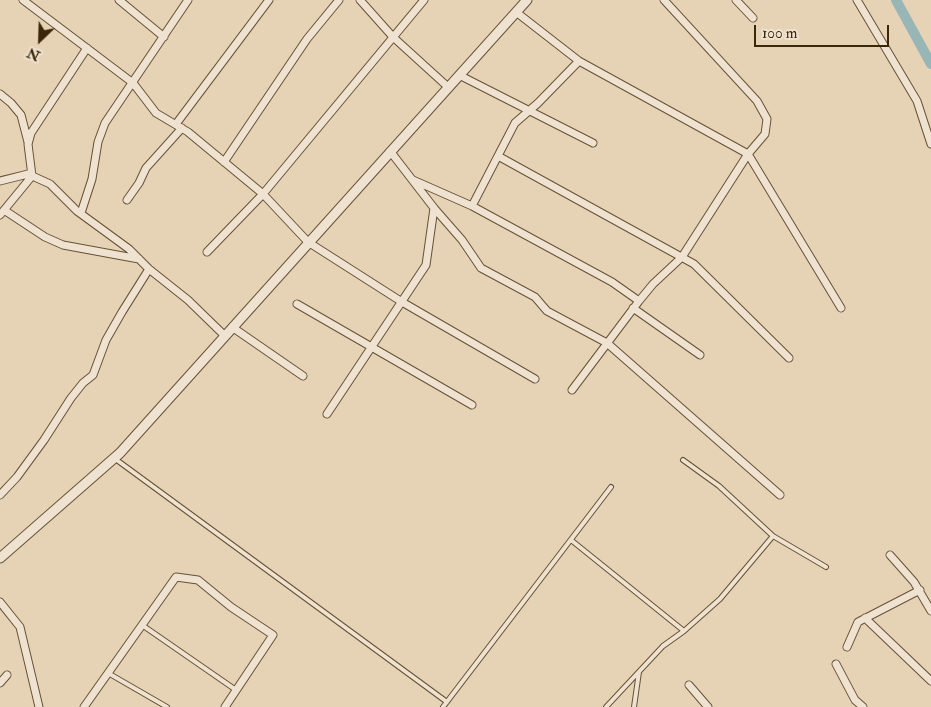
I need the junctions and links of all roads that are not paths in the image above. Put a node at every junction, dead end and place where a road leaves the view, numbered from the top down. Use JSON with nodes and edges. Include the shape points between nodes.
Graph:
{"nodes":[{"id":1,"x":23,"y":0,"type":"edge"},
{"id":2,"x":120,"y":0,"type":"edge"},
{"id":3,"x":188,"y":0,"type":"edge"},
{"id":4,"x":269,"y":0,"type":"edge"},
{"id":5,"x":339,"y":0,"type":"edge"},
{"id":6,"x":360,"y":0,"type":"edge"},
{"id":7,"x":424,"y":0,"type":"edge"},
{"id":8,"x":527,"y":0,"type":"edge"},
{"id":9,"x":664,"y":0,"type":"edge"},
{"id":10,"x":736,"y":0,"type":"edge"},
{"id":11,"x":857,"y":0,"type":"edge"},
{"id":12,"x":516,"y":12,"type":"junction"},
{"id":13,"x":753,"y":18,"type":"dead end"},
{"id":14,"x":393,"y":36,"type":"junction"},
{"id":15,"x":164,"y":37,"type":"junction"},
{"id":16,"x":87,"y":48,"type":"junction"},
{"id":17,"x":579,"y":60,"type":"junction"},
{"id":18,"x":459,"y":75,"type":"junction"},
{"id":19,"x":133,"y":83,"type":"junction"},
{"id":20,"x":448,"y":87,"type":"junction"},
{"id":21,"x":0,"y":94,"type":"edge"},
{"id":22,"x":530,"y":110,"type":"junction"},
{"id":23,"x":179,"y":126,"type":"junction"},
{"id":24,"x":28,"y":143,"type":"junction"},
{"id":25,"x":593,"y":143,"type":"dead end"},
{"id":26,"x":931,"y":144,"type":"edge"},
{"id":27,"x":390,"y":150,"type":"junction"},
{"id":28,"x":748,"y":154,"type":"junction"},
{"id":29,"x":498,"y":156,"type":"junction"},
{"id":30,"x":224,"y":162,"type":"junction"},
{"id":31,"x":32,"y":176,"type":"junction"},
{"id":32,"x":412,"y":180,"type":"junction"},
{"id":33,"x":0,"y":181,"type":"edge"},
{"id":34,"x":263,"y":194,"type":"junction"},
{"id":35,"x":127,"y":200,"type":"dead end"},
{"id":36,"x":472,"y":206,"type":"junction"},
{"id":37,"x":434,"y":208,"type":"junction"},
{"id":38,"x":2,"y":213,"type":"edge"},
{"id":39,"x":80,"y":213,"type":"junction"},
{"id":40,"x":308,"y":242,"type":"junction"},
{"id":41,"x":207,"y":252,"type":"dead end"},
{"id":42,"x":682,"y":257,"type":"junction"},
{"id":43,"x":139,"y":259,"type":"junction"},
{"id":44,"x":149,"y":269,"type":"junction"},
{"id":45,"x":639,"y":300,"type":"junction"},
{"id":46,"x":402,"y":302,"type":"junction"},
{"id":47,"x":297,"y":304,"type":"dead end"},
{"id":48,"x":633,"y":308,"type":"junction"},
{"id":49,"x":841,"y":308,"type":"dead end"},
{"id":50,"x":232,"y":327,"type":"junction"},
{"id":51,"x":224,"y":336,"type":"junction"},
{"id":52,"x":607,"y":343,"type":"junction"},
{"id":53,"x":372,"y":348,"type":"junction"},
{"id":54,"x":700,"y":355,"type":"dead end"},
{"id":55,"x":789,"y":358,"type":"dead end"},
{"id":56,"x":303,"y":376,"type":"dead end"},
{"id":57,"x":535,"y":379,"type":"dead end"},
{"id":58,"x":572,"y":390,"type":"dead end"},
{"id":59,"x":472,"y":405,"type":"dead end"},
{"id":60,"x":327,"y":414,"type":"dead end"},
{"id":61,"x":114,"y":458,"type":"junction"},
{"id":62,"x":683,"y":460,"type":"dead end"},
{"id":63,"x":611,"y":487,"type":"dead end"},
{"id":64,"x":0,"y":495,"type":"edge"},
{"id":65,"x":780,"y":495,"type":"dead end"},
{"id":66,"x":773,"y":536,"type":"junction"},
{"id":67,"x":571,"y":540,"type":"junction"},
{"id":68,"x":890,"y":555,"type":"dead end"},
{"id":69,"x":0,"y":558,"type":"edge"},
{"id":70,"x":826,"y":568,"type":"dead end"},
{"id":71,"x":920,"y":590,"type":"junction"},
{"id":72,"x":0,"y":602,"type":"edge"},
{"id":73,"x":931,"y":611,"type":"edge"},
{"id":74,"x":865,"y":618,"type":"junction"},
{"id":75,"x":142,"y":625,"type":"junction"},
{"id":76,"x":684,"y":631,"type":"junction"},
{"id":77,"x":847,"y":647,"type":"dead end"},
{"id":78,"x":836,"y":664,"type":"dead end"},
{"id":79,"x":639,"y":672,"type":"junction"},
{"id":80,"x":108,"y":673,"type":"junction"},
{"id":81,"x":7,"y":675,"type":"dead end"},
{"id":82,"x":931,"y":681,"type":"edge"},
{"id":83,"x":0,"y":683,"type":"edge"},
{"id":84,"x":689,"y":685,"type":"dead end"},
{"id":85,"x":236,"y":690,"type":"junction"},
{"id":86,"x":447,"y":702,"type":"junction"},
{"id":87,"x":39,"y":707,"type":"edge"},
{"id":88,"x":84,"y":707,"type":"edge"},
{"id":89,"x":167,"y":707,"type":"edge"},
{"id":90,"x":225,"y":707,"type":"edge"},
{"id":91,"x":443,"y":707,"type":"edge"},
{"id":92,"x":606,"y":707,"type":"edge"},
{"id":93,"x":634,"y":707,"type":"edge"},
{"id":94,"x":708,"y":707,"type":"edge"},
{"id":95,"x":862,"y":707,"type":"edge"}],
"edges":[{"from":1,"to":16,"type":"street"},
{"from":2,"to":15,"type":"street"},
{"from":3,"to":15,"type":"street"},
{"from":4,"to":23,"type":"street"},
{"from":5,"to":30,"type":"street","via":[[307,39]]},
{"from":6,"to":14,"type":"street"},
{"from":7,"to":14,"type":"street"},
{"from":8,"to":12,"type":"street"},
{"from":9,"to":28,"type":"street","via":[[757,101],[764,113],[767,120],[765,134]]},
{"from":10,"to":13,"type":"street"},
{"from":11,"to":26,"type":"street","via":[[917,101]]},
{"from":12,"to":17,"type":"street"},
{"from":12,"to":18,"type":"street"},
{"from":14,"to":20,"type":"street"},
{"from":14,"to":34,"type":"street"},
{"from":15,"to":19,"type":"street"},
{"from":16,"to":19,"type":"street"},
{"from":16,"to":24,"type":"street","via":[[31,133]]},
{"from":17,"to":22,"type":"street"},
{"from":17,"to":28,"type":"street"},
{"from":18,"to":20,"type":"street"},
{"from":18,"to":22,"type":"street"},
{"from":19,"to":23,"type":"street","via":[[156,113]]},
{"from":19,"to":39,"type":"street","via":[[105,123]]},
{"from":20,"to":27,"type":"street"},
{"from":21,"to":24,"type":"street","via":[[21,115]]},
{"from":22,"to":25,"type":"street"},
{"from":22,"to":29,"type":"street","via":[[515,123]]},
{"from":23,"to":30,"type":"street"},
{"from":23,"to":35,"type":"street","via":[[146,168]]},
{"from":24,"to":31,"type":"street"},
{"from":27,"to":32,"type":"street"},
{"from":27,"to":40,"type":"street"},
{"from":28,"to":42,"type":"street"},
{"from":28,"to":49,"type":"street"},
{"from":29,"to":36,"type":"street"},
{"from":29,"to":42,"type":"street"},
{"from":30,"to":34,"type":"street"},
{"from":31,"to":33,"type":"street","via":[[28,174]]},
{"from":31,"to":38,"type":"street"},
{"from":31,"to":39,"type":"street","via":[[50,184]]},
{"from":32,"to":36,"type":"street"},
{"from":32,"to":37,"type":"street"},
{"from":34,"to":40,"type":"street"},
{"from":34,"to":41,"type":"street"},
{"from":36,"to":45,"type":"street"},
{"from":37,"to":46,"type":"street","via":[[426,265]]},
{"from":37,"to":52,"type":"street","via":[[481,268],[535,297],[546,311]]},
{"from":38,"to":43,"type":"street","via":[[62,245]]},
{"from":39,"to":43,"type":"street"},
{"from":40,"to":46,"type":"street"},
{"from":40,"to":50,"type":"street"},
{"from":42,"to":45,"type":"street"},
{"from":42,"to":55,"type":"street","via":[[694,264]]},
{"from":43,"to":44,"type":"street"},
{"from":44,"to":51,"type":"street","via":[[188,300]]},
{"from":44,"to":64,"type":"street","via":[[106,340],[92,375],[71,398],[17,477]]},
{"from":45,"to":48,"type":"street"},
{"from":46,"to":53,"type":"street"},
{"from":46,"to":57,"type":"street"},
{"from":47,"to":53,"type":"street"},
{"from":48,"to":52,"type":"street"},
{"from":48,"to":54,"type":"street"},
{"from":50,"to":51,"type":"street"},
{"from":50,"to":56,"type":"street"},
{"from":51,"to":61,"type":"street"},
{"from":52,"to":58,"type":"street"},
{"from":52,"to":65,"type":"street"},
{"from":53,"to":59,"type":"street"},
{"from":53,"to":60,"type":"street"},
{"from":61,"to":69,"type":"street"},
{"from":61,"to":86,"type":"lane"},
{"from":62,"to":66,"type":"lane","via":[[719,486]]},
{"from":63,"to":67,"type":"lane"},
{"from":66,"to":70,"type":"lane"},
{"from":66,"to":76,"type":"lane","via":[[720,599]]},
{"from":67,"to":76,"type":"lane"},
{"from":67,"to":86,"type":"lane"},
{"from":68,"to":71,"type":"street"},
{"from":71,"to":73,"type":"street"},
{"from":71,"to":74,"type":"street"},
{"from":72,"to":87,"type":"street","via":[[20,627]]},
{"from":74,"to":77,"type":"street","via":[[858,622]]},
{"from":74,"to":82,"type":"street"},
{"from":75,"to":80,"type":"street"},
{"from":75,"to":85,"type":"lane"},
{"from":75,"to":85,"type":"street","via":[[176,577],[198,580],[273,635]]},
{"from":76,"to":79,"type":"lane","via":[[663,646]]},
{"from":78,"to":95,"type":"street"},
{"from":79,"to":92,"type":"lane"},
{"from":79,"to":93,"type":"lane"},
{"from":80,"to":88,"type":"street"},
{"from":80,"to":89,"type":"lane"},
{"from":81,"to":83,"type":"street"},
{"from":84,"to":94,"type":"street"},
{"from":85,"to":90,"type":"street"},
{"from":86,"to":91,"type":"lane"}]}
